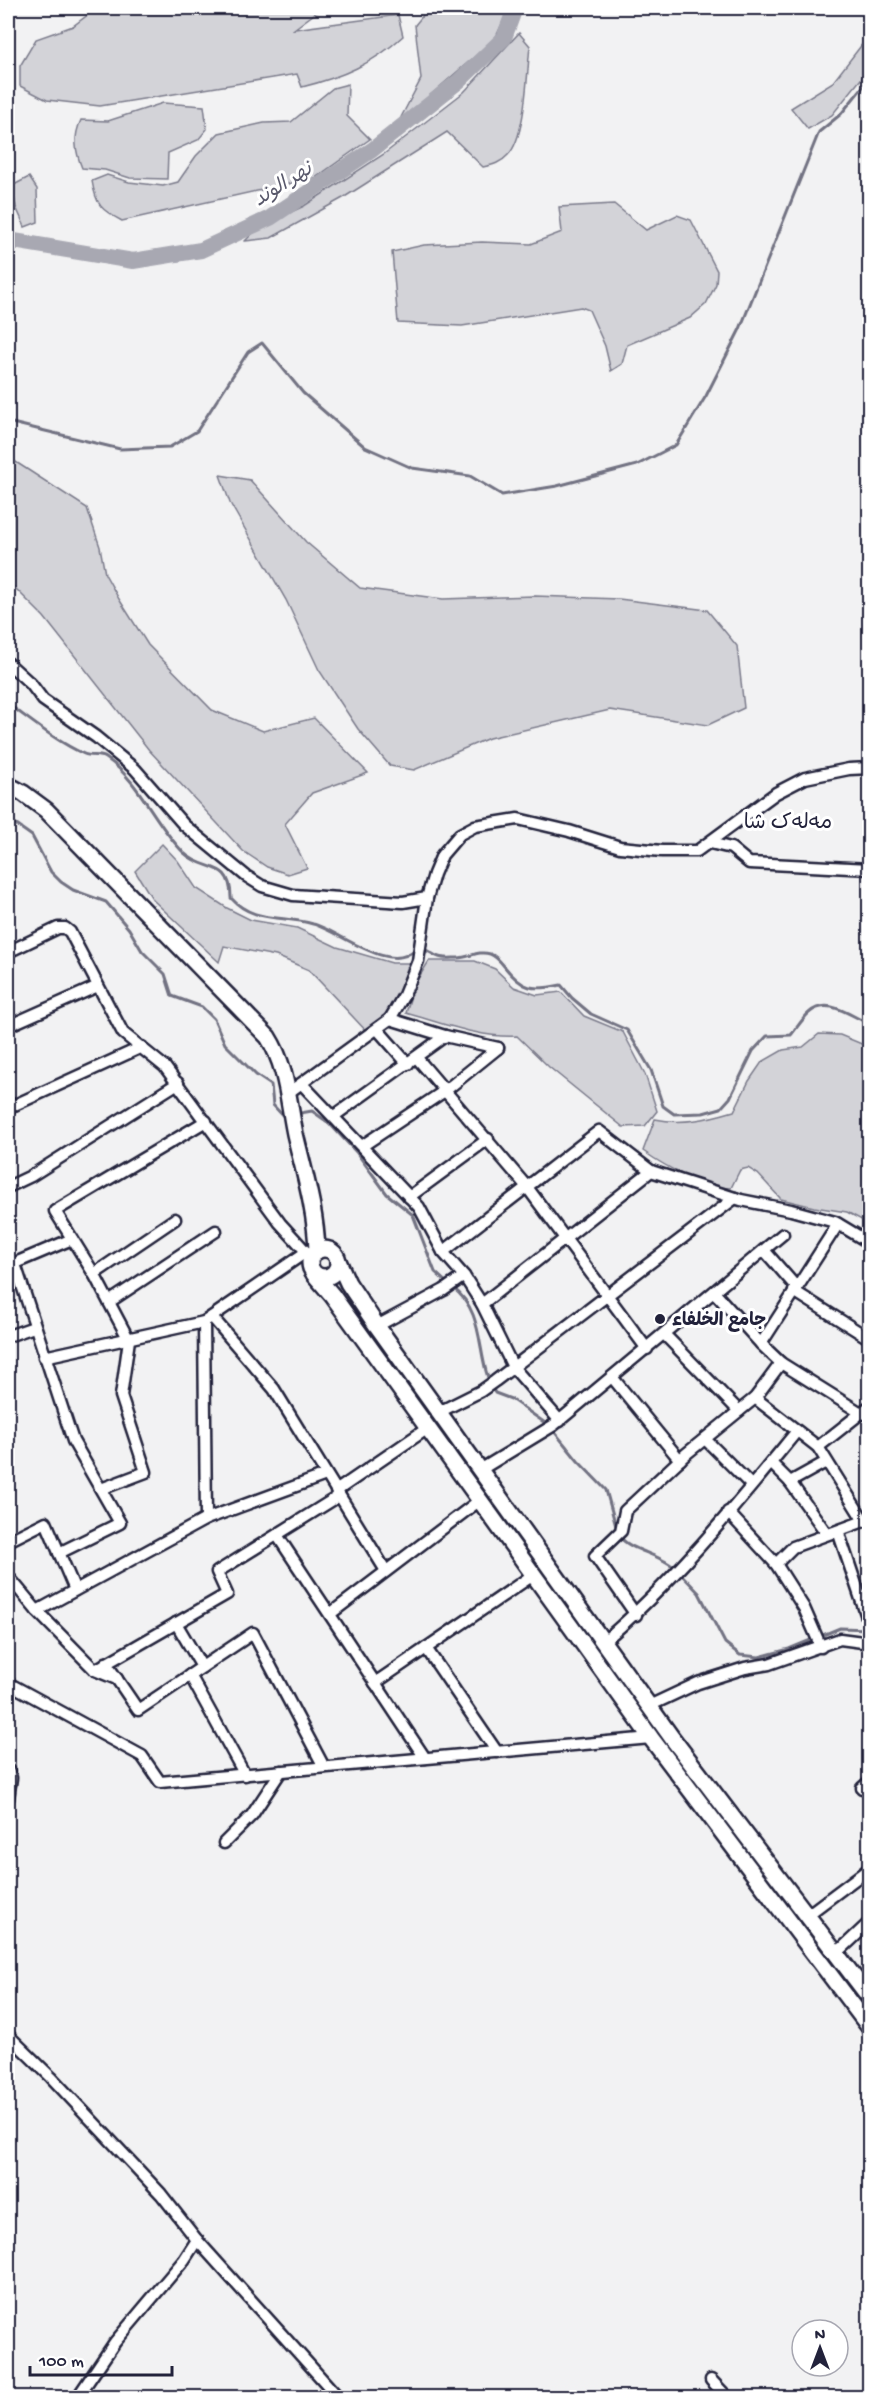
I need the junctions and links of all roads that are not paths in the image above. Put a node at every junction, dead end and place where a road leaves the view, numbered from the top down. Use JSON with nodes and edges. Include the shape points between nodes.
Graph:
{"nodes":[{"id":1,"x":8,"y":663,"type":"edge"},
{"id":2,"x":870,"y":768,"type":"edge"},
{"id":3,"x":8,"y":785,"type":"edge"},
{"id":4,"x":710,"y":843,"type":"junction"},
{"id":5,"x":870,"y":869,"type":"edge"},
{"id":6,"x":427,"y":898,"type":"junction"},
{"id":7,"x":9,"y":947,"type":"edge"},
{"id":8,"x":98,"y":986,"type":"junction"},
{"id":9,"x":390,"y":1020,"type":"junction"},
{"id":10,"x":8,"y":1026,"type":"edge"},
{"id":11,"x":378,"y":1030,"type":"junction"},
{"id":12,"x":445,"y":1036,"type":"junction"},
{"id":13,"x":142,"y":1047,"type":"junction"},
{"id":14,"x":413,"y":1061,"type":"junction"},
{"id":15,"x":178,"y":1083,"type":"junction"},
{"id":16,"x":302,"y":1084,"type":"junction"},
{"id":17,"x":446,"y":1090,"type":"junction"},
{"id":18,"x":289,"y":1098,"type":"junction"},
{"id":19,"x":8,"y":1108,"type":"edge"},
{"id":20,"x":334,"y":1116,"type":"junction"},
{"id":21,"x":206,"y":1121,"type":"junction"},
{"id":22,"x":488,"y":1139,"type":"junction"},
{"id":23,"x":362,"y":1146,"type":"junction"},
{"id":24,"x":651,"y":1171,"type":"junction"},
{"id":25,"x":8,"y":1187,"type":"edge"},
{"id":26,"x":527,"y":1187,"type":"junction"},
{"id":27,"x":409,"y":1197,"type":"junction"},
{"id":28,"x":735,"y":1198,"type":"junction"},
{"id":29,"x":314,"y":1217,"type":"junction"},
{"id":30,"x":175,"y":1219,"type":"dead end"},
{"id":31,"x":838,"y":1224,"type":"junction"},
{"id":32,"x":216,"y":1231,"type":"dead end"},
{"id":33,"x":783,"y":1234,"type":"dead end"},
{"id":34,"x":72,"y":1239,"type":"junction"},
{"id":35,"x":566,"y":1240,"type":"junction"},
{"id":36,"x":870,"y":1243,"type":"edge"},
{"id":37,"x":764,"y":1250,"type":"junction"},
{"id":38,"x":443,"y":1252,"type":"junction"},
{"id":39,"x":311,"y":1253,"type":"junction"},
{"id":40,"x":336,"y":1257,"type":"junction"},
{"id":41,"x":11,"y":1265,"type":"edge"},
{"id":42,"x":93,"y":1274,"type":"junction"},
{"id":43,"x":314,"y":1274,"type":"junction"},
{"id":44,"x":464,"y":1276,"type":"junction"},
{"id":45,"x":795,"y":1290,"type":"junction"},
{"id":46,"x":714,"y":1292,"type":"junction"},
{"id":47,"x":607,"y":1295,"type":"junction"},
{"id":48,"x":109,"y":1302,"type":"junction"},
{"id":49,"x":482,"y":1305,"type":"junction"},
{"id":50,"x":208,"y":1319,"type":"junction"},
{"id":51,"x":377,"y":1326,"type":"junction"},
{"id":52,"x":34,"y":1328,"type":"junction"},
{"id":53,"x":664,"y":1334,"type":"junction"},
{"id":54,"x":8,"y":1336,"type":"edge"},
{"id":55,"x":870,"y":1339,"type":"edge"},
{"id":56,"x":129,"y":1340,"type":"junction"},
{"id":57,"x":761,"y":1344,"type":"junction"},
{"id":58,"x":646,"y":1349,"type":"junction"},
{"id":59,"x":44,"y":1357,"type":"junction"},
{"id":60,"x":781,"y":1363,"type":"junction"},
{"id":61,"x":513,"y":1367,"type":"junction"},
{"id":62,"x":612,"y":1377,"type":"junction"},
{"id":63,"x":754,"y":1398,"type":"junction"},
{"id":64,"x":739,"y":1411,"type":"junction"},
{"id":65,"x":867,"y":1411,"type":"edge"},
{"id":66,"x":439,"y":1412,"type":"junction"},
{"id":67,"x":553,"y":1426,"type":"junction"},
{"id":68,"x":428,"y":1428,"type":"junction"},
{"id":69,"x":796,"y":1431,"type":"junction"},
{"id":70,"x":705,"y":1439,"type":"junction"},
{"id":71,"x":818,"y":1448,"type":"junction"},
{"id":72,"x":680,"y":1460,"type":"junction"},
{"id":73,"x":826,"y":1462,"type":"junction"},
{"id":74,"x":771,"y":1463,"type":"junction"},
{"id":75,"x":480,"y":1470,"type":"junction"},
{"id":76,"x":326,"y":1475,"type":"junction"},
{"id":77,"x":790,"y":1482,"type":"junction"},
{"id":78,"x":751,"y":1485,"type":"junction"},
{"id":79,"x":102,"y":1489,"type":"junction"},
{"id":80,"x":338,"y":1493,"type":"junction"},
{"id":81,"x":480,"y":1500,"type":"junction"},
{"id":82,"x":728,"y":1512,"type":"junction"},
{"id":83,"x":207,"y":1519,"type":"junction"},
{"id":84,"x":832,"y":1532,"type":"junction"},
{"id":85,"x":277,"y":1535,"type":"junction"},
{"id":86,"x":8,"y":1541,"type":"edge"},
{"id":87,"x":59,"y":1552,"type":"junction"},
{"id":88,"x":776,"y":1563,"type":"junction"},
{"id":89,"x":386,"y":1571,"type":"junction"},
{"id":90,"x":533,"y":1575,"type":"junction"},
{"id":91,"x":8,"y":1576,"type":"edge"},
{"id":92,"x":75,"y":1590,"type":"junction"},
{"id":93,"x":574,"y":1602,"type":"junction"},
{"id":94,"x":36,"y":1611,"type":"junction"},
{"id":95,"x":560,"y":1612,"type":"junction"},
{"id":96,"x":330,"y":1614,"type":"junction"},
{"id":97,"x":636,"y":1615,"type":"junction"},
{"id":98,"x":867,"y":1617,"type":"dead end"},
{"id":99,"x":587,"y":1620,"type":"junction"},
{"id":100,"x":176,"y":1623,"type":"junction"},
{"id":101,"x":572,"y":1629,"type":"junction"},
{"id":102,"x":603,"y":1642,"type":"junction"},
{"id":103,"x":870,"y":1643,"type":"edge"},
{"id":104,"x":821,"y":1645,"type":"junction"},
{"id":105,"x":426,"y":1648,"type":"junction"},
{"id":106,"x":106,"y":1663,"type":"junction"},
{"id":107,"x":202,"y":1667,"type":"junction"},
{"id":108,"x":95,"y":1670,"type":"junction"},
{"id":109,"x":190,"y":1675,"type":"junction"},
{"id":110,"x":117,"y":1679,"type":"junction"},
{"id":111,"x":8,"y":1683,"type":"edge"},
{"id":112,"x":375,"y":1683,"type":"junction"},
{"id":113,"x":649,"y":1706,"type":"junction"},
{"id":114,"x":651,"y":1738,"type":"junction"},
{"id":115,"x":497,"y":1752,"type":"junction"},
{"id":116,"x":425,"y":1758,"type":"junction"},
{"id":117,"x":324,"y":1767,"type":"junction"},
{"id":118,"x":8,"y":1770,"type":"edge"},
{"id":119,"x":281,"y":1772,"type":"junction"},
{"id":120,"x":245,"y":1775,"type":"junction"},
{"id":121,"x":8,"y":1799,"type":"edge"},
{"id":122,"x":224,"y":1843,"type":"dead end"},
{"id":123,"x":870,"y":1868,"type":"edge"},
{"id":124,"x":809,"y":1919,"type":"junction"},
{"id":125,"x":870,"y":1922,"type":"edge"},
{"id":126,"x":798,"y":1932,"type":"junction"},
{"id":127,"x":832,"y":1949,"type":"junction"},
{"id":128,"x":814,"y":1955,"type":"junction"},
{"id":129,"x":870,"y":1998,"type":"edge"},
{"id":130,"x":870,"y":2028,"type":"edge"},
{"id":131,"x":8,"y":2035,"type":"edge"},
{"id":132,"x":197,"y":2240,"type":"junction"},
{"id":133,"x":711,"y":2380,"type":"dead end"},
{"id":134,"x":77,"y":2397,"type":"edge"},
{"id":135,"x":339,"y":2397,"type":"edge"},
{"id":136,"x":728,"y":2397,"type":"edge"}],
"edges":[{"from":1,"to":6,"type":"street","via":[[43,700],[135,769],[184,825],[262,886],[314,897],[404,902]]},
{"from":2,"to":4,"type":"street","via":[[804,778],[776,793]]},
{"from":3,"to":18,"type":"main road","via":[[46,810],[263,1029],[281,1062]]},
{"from":4,"to":5,"type":"street","via":[[730,848],[749,863]]},
{"from":4,"to":6,"type":"street","via":[[697,851],[620,847],[559,828],[518,819],[503,820],[460,834],[442,855]]},
{"from":6,"to":9,"type":"street","via":[[418,960]]},
{"from":7,"to":8,"type":"street","via":[[64,928],[71,934]]},
{"from":8,"to":10,"type":"street"},
{"from":8,"to":13,"type":"street","via":[[123,1033]]},
{"from":9,"to":11,"type":"street"},
{"from":9,"to":12,"type":"street"},
{"from":11,"to":14,"type":"street"},
{"from":11,"to":16,"type":"street"},
{"from":12,"to":14,"type":"street"},
{"from":12,"to":17,"type":"street","via":[[498,1048]]},
{"from":13,"to":15,"type":"street"},
{"from":13,"to":19,"type":"street"},
{"from":14,"to":17,"type":"street"},
{"from":14,"to":20,"type":"street"},
{"from":15,"to":21,"type":"street"},
{"from":15,"to":25,"type":"street"},
{"from":16,"to":18,"type":"street"},
{"from":16,"to":20,"type":"street"},
{"from":17,"to":22,"type":"street"},
{"from":17,"to":23,"type":"street"},
{"from":18,"to":29,"type":"main road"},
{"from":20,"to":23,"type":"street"},
{"from":21,"to":34,"type":"street","via":[[55,1211]]},
{"from":21,"to":39,"type":"street","via":[[280,1223]]},
{"from":22,"to":26,"type":"street"},
{"from":22,"to":27,"type":"street"},
{"from":23,"to":27,"type":"street"},
{"from":24,"to":26,"type":"street","via":[[599,1131]]},
{"from":24,"to":28,"type":"street"},
{"from":24,"to":35,"type":"street"},
{"from":26,"to":35,"type":"street"},
{"from":26,"to":38,"type":"street"},
{"from":27,"to":38,"type":"street","via":[[419,1207]]},
{"from":28,"to":31,"type":"street"},
{"from":28,"to":47,"type":"street"},
{"from":29,"to":39,"type":"main road"},
{"from":29,"to":40,"type":"main road"},
{"from":30,"to":42,"type":"street"},
{"from":31,"to":36,"type":"street"},
{"from":31,"to":45,"type":"street"},
{"from":32,"to":48,"type":"street"},
{"from":33,"to":37,"type":"street"},
{"from":34,"to":41,"type":"street"},
{"from":34,"to":42,"type":"street"},
{"from":35,"to":47,"type":"street"},
{"from":35,"to":49,"type":"street"},
{"from":37,"to":45,"type":"street"},
{"from":37,"to":46,"type":"street"},
{"from":38,"to":44,"type":"street"},
{"from":39,"to":40,"type":"main road","via":[[326,1249]]},
{"from":39,"to":43,"type":"main road"},
{"from":39,"to":50,"type":"street"},
{"from":40,"to":43,"type":"main road","via":[[337,1269],[331,1276]]},
{"from":40,"to":51,"type":"main road"},
{"from":41,"to":52,"type":"street"},
{"from":42,"to":48,"type":"street"},
{"from":43,"to":68,"type":"main road"},
{"from":44,"to":49,"type":"street"},
{"from":44,"to":51,"type":"street"},
{"from":45,"to":55,"type":"street"},
{"from":45,"to":57,"type":"street"},
{"from":46,"to":53,"type":"street"},
{"from":46,"to":57,"type":"street"},
{"from":47,"to":58,"type":"street"},
{"from":47,"to":61,"type":"street"},
{"from":48,"to":56,"type":"street"},
{"from":49,"to":61,"type":"street"},
{"from":50,"to":56,"type":"street"},
{"from":50,"to":76,"type":"street","via":[[274,1389]]},
{"from":50,"to":83,"type":"street"},
{"from":51,"to":66,"type":"main road"},
{"from":52,"to":54,"type":"street"},
{"from":52,"to":59,"type":"street"},
{"from":53,"to":58,"type":"street"},
{"from":53,"to":64,"type":"street"},
{"from":56,"to":59,"type":"street","via":[[117,1339]]},
{"from":56,"to":79,"type":"street","via":[[121,1396],[146,1472]]},
{"from":57,"to":60,"type":"street"},
{"from":58,"to":62,"type":"street"},
{"from":59,"to":79,"type":"street","via":[[73,1440]]},
{"from":60,"to":63,"type":"street"},
{"from":60,"to":65,"type":"street"},
{"from":61,"to":66,"type":"street","via":[[491,1384]]},
{"from":61,"to":67,"type":"street"},
{"from":62,"to":67,"type":"street"},
{"from":62,"to":72,"type":"street"},
{"from":63,"to":64,"type":"street"},
{"from":63,"to":69,"type":"street"},
{"from":64,"to":70,"type":"street"},
{"from":65,"to":71,"type":"street"},
{"from":66,"to":75,"type":"main road"},
{"from":67,"to":75,"type":"street"},
{"from":68,"to":80,"type":"street"},
{"from":68,"to":81,"type":"main road"},
{"from":69,"to":71,"type":"street"},
{"from":69,"to":74,"type":"street"},
{"from":70,"to":72,"type":"street"},
{"from":70,"to":78,"type":"street"},
{"from":71,"to":73,"type":"street"},
{"from":72,"to":97,"type":"street","via":[[625,1511],[617,1535],[595,1556]]},
{"from":73,"to":77,"type":"street"},
{"from":73,"to":84,"type":"street","via":[[864,1521]]},
{"from":74,"to":77,"type":"street"},
{"from":74,"to":78,"type":"street"},
{"from":75,"to":93,"type":"main road"},
{"from":76,"to":80,"type":"street"},
{"from":76,"to":83,"type":"street"},
{"from":77,"to":84,"type":"street"},
{"from":78,"to":82,"type":"street"},
{"from":79,"to":87,"type":"street","via":[[120,1523]]},
{"from":80,"to":85,"type":"street"},
{"from":80,"to":89,"type":"street"},
{"from":81,"to":89,"type":"street"},
{"from":81,"to":90,"type":"main road"},
{"from":82,"to":88,"type":"street"},
{"from":82,"to":97,"type":"street"},
{"from":83,"to":92,"type":"street"},
{"from":84,"to":88,"type":"street","via":[[793,1547]]},
{"from":84,"to":98,"type":"street"},
{"from":85,"to":96,"type":"street"},
{"from":85,"to":100,"type":"street","via":[[217,1572],[227,1594]]},
{"from":86,"to":87,"type":"street","via":[[45,1522]]},
{"from":87,"to":92,"type":"street"},
{"from":88,"to":104,"type":"street"},
{"from":89,"to":96,"type":"street"},
{"from":90,"to":95,"type":"main road"},
{"from":90,"to":105,"type":"street"},
{"from":91,"to":94,"type":"street"},
{"from":92,"to":94,"type":"street"},
{"from":93,"to":95,"type":"main road"},
{"from":93,"to":99,"type":"main road"},
{"from":94,"to":108,"type":"street"},
{"from":95,"to":101,"type":"main road"},
{"from":96,"to":112,"type":"street"},
{"from":97,"to":102,"type":"street"},
{"from":99,"to":101,"type":"main road","via":[[576,1623]]},
{"from":99,"to":102,"type":"main road"},
{"from":100,"to":106,"type":"street"},
{"from":100,"to":107,"type":"street"},
{"from":101,"to":114,"type":"main road"},
{"from":102,"to":113,"type":"main road"},
{"from":103,"to":104,"type":"street","via":[[840,1639]]},
{"from":104,"to":113,"type":"street","via":[[698,1683]]},
{"from":105,"to":112,"type":"street"},
{"from":105,"to":115,"type":"street"},
{"from":106,"to":108,"type":"street"},
{"from":106,"to":110,"type":"street"},
{"from":107,"to":109,"type":"street"},
{"from":107,"to":117,"type":"street","via":[[253,1633]]},
{"from":108,"to":110,"type":"street"},
{"from":109,"to":110,"type":"street","via":[[138,1710]]},
{"from":109,"to":120,"type":"street"},
{"from":111,"to":120,"type":"street","via":[[142,1756],[160,1782]]},
{"from":112,"to":116,"type":"street"},
{"from":113,"to":124,"type":"main road"},
{"from":114,"to":115,"type":"street"},
{"from":114,"to":126,"type":"main road"},
{"from":115,"to":116,"type":"street"},
{"from":116,"to":117,"type":"street"},
{"from":117,"to":119,"type":"street"},
{"from":118,"to":121,"type":"street"},
{"from":119,"to":120,"type":"street"},
{"from":119,"to":122,"type":"street","via":[[252,1815]]},
{"from":123,"to":124,"type":"street"},
{"from":124,"to":126,"type":"main road","via":[[808,1930]]},
{"from":124,"to":127,"type":"main road"},
{"from":125,"to":127,"type":"street"},
{"from":126,"to":128,"type":"main road"},
{"from":127,"to":128,"type":"main road","via":[[825,1943],[818,1944]]},
{"from":127,"to":129,"type":"main road"},
{"from":128,"to":130,"type":"main road"},
{"from":131,"to":132,"type":"street","via":[[146,2178]]},
{"from":132,"to":134,"type":"street","via":[[115,2342]]},
{"from":132,"to":135,"type":"street"},
{"from":133,"to":136,"type":"street"}]}
